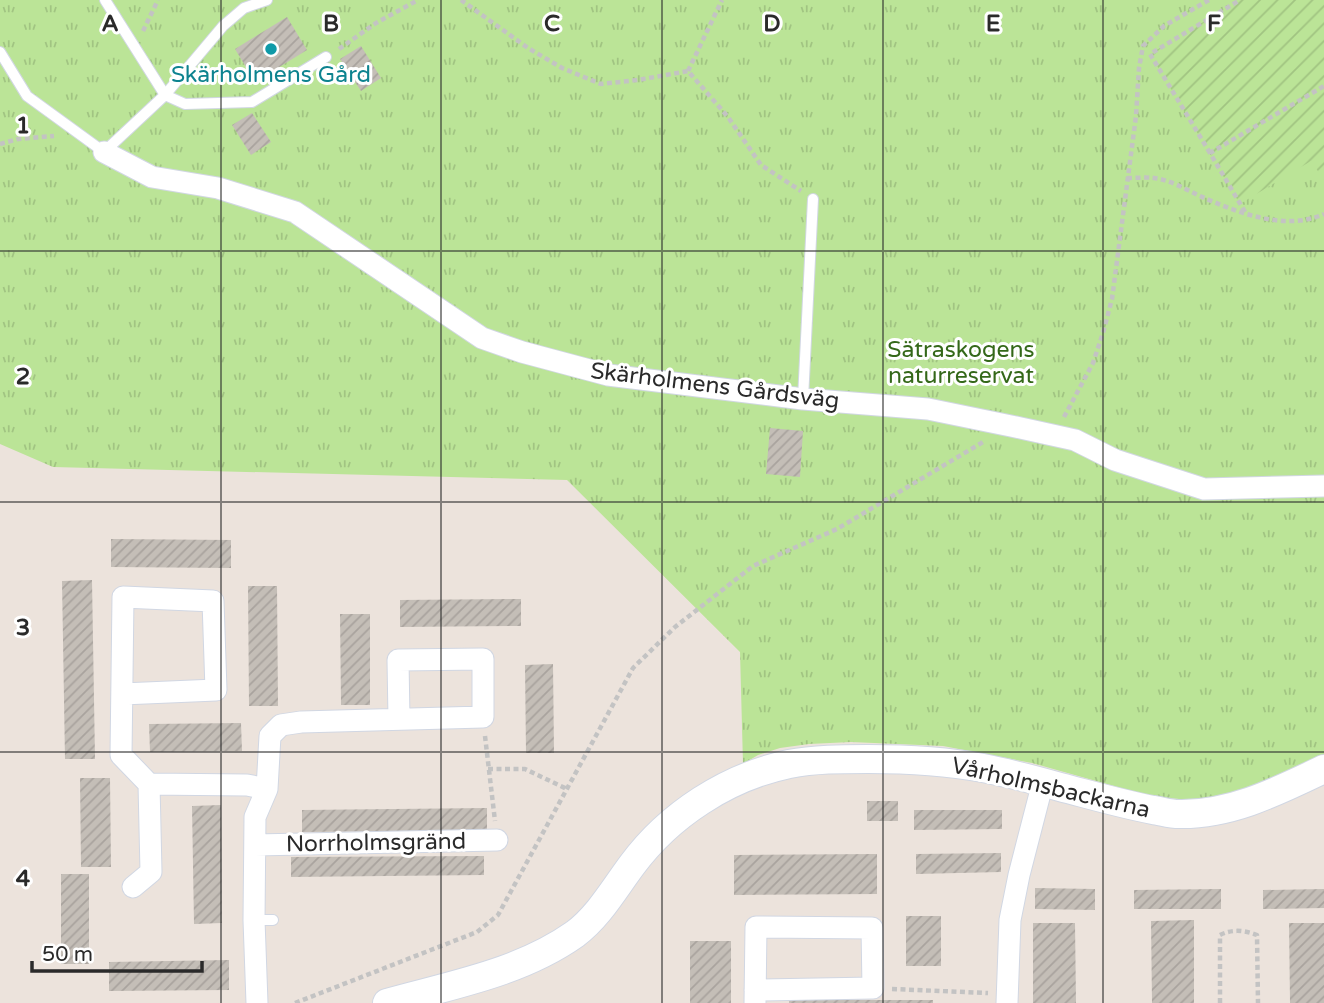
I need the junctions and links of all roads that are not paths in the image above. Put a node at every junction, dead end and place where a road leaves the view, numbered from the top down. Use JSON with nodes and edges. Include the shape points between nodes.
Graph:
{"nodes":[{"id":1,"x":105,"y":0,"type":"edge"},
{"id":2,"x":267,"y":0,"type":"edge"},
{"id":3,"x":0,"y":52,"type":"edge"},
{"id":4,"x":326,"y":58,"type":"road end"},
{"id":5,"x":165,"y":95,"type":"junction"},
{"id":6,"x":104,"y":152,"type":"junction"},
{"id":7,"x":813,"y":199,"type":"road end"},
{"id":8,"x":803,"y":399,"type":"junction"},
{"id":9,"x":1324,"y":486,"type":"edge"},
{"id":10,"x":122,"y":694,"type":"junction"},
{"id":11,"x":399,"y":719,"type":"junction"},
{"id":12,"x":1324,"y":769,"type":"edge"},
{"id":13,"x":1043,"y":782,"type":"junction"},
{"id":14,"x":149,"y":784,"type":"junction"},
{"id":15,"x":267,"y":789,"type":"junction"},
{"id":16,"x":497,"y":839,"type":"road end"},
{"id":17,"x":255,"y":845,"type":"junction"},
{"id":18,"x":133,"y":887,"type":"dead end"},
{"id":19,"x":755,"y":996,"type":"edge"},
{"id":20,"x":1007,"y":999,"type":"edge"},
{"id":21,"x":257,"y":1003,"type":"edge"},
{"id":22,"x":387,"y":1003,"type":"edge"}],
"edges":[{"from":1,"to":5,"type":"lane"},
{"from":2,"to":5,"type":"lane","via":[[244,8],[223,26]]},
{"from":3,"to":6,"type":"lane","via":[[27,96]]},
{"from":4,"to":5,"type":"lane","via":[[252,102],[185,104]]},
{"from":5,"to":6,"type":"lane"},
{"from":6,"to":8,"type":"street","name":"Skärholmens Gårdsväg","via":[[152,177],[218,188],[295,212],[482,338],[608,375]]},
{"from":7,"to":8,"type":"lane"},
{"from":8,"to":9,"type":"street","name":"Skärholmens Gårdsväg","via":[[928,410],[1075,440],[1115,460],[1204,489]]},
{"from":10,"to":10,"type":"street","via":[[123,597],[213,601],[216,690]]},
{"from":10,"to":14,"type":"street","via":[[121,755]]},
{"from":11,"to":11,"type":"street","name":"Norrholmsgränd","via":[[483,717],[483,659],[398,660]]},
{"from":11,"to":15,"type":"street","name":"Norrholmsgränd","via":[[281,725],[270,736]]},
{"from":12,"to":13,"type":"street","name":"Vårholmsbackarna","via":[[1258,799],[1218,810],[1177,814]]},
{"from":13,"to":20,"type":"street","via":[[1010,920]]},
{"from":13,"to":22,"type":"street","name":"Vårholmsbackarna","via":[[985,768],[893,759],[829,759],[755,774],[725,787],[666,827],[595,917],[555,947],[513,967]]},
{"from":14,"to":15,"type":"street"},
{"from":14,"to":18,"type":"street","via":[[151,872]]},
{"from":15,"to":17,"type":"street","name":"Norrholmsgränd","via":[[255,817]]},
{"from":16,"to":17,"type":"street","name":"Norrholmsgränd"},
{"from":17,"to":21,"type":"street","name":"Norrholmsgränd","via":[[264,920]]},
{"from":19,"to":19,"type":"street","via":[[756,927],[872,928],[873,988]]}]}
